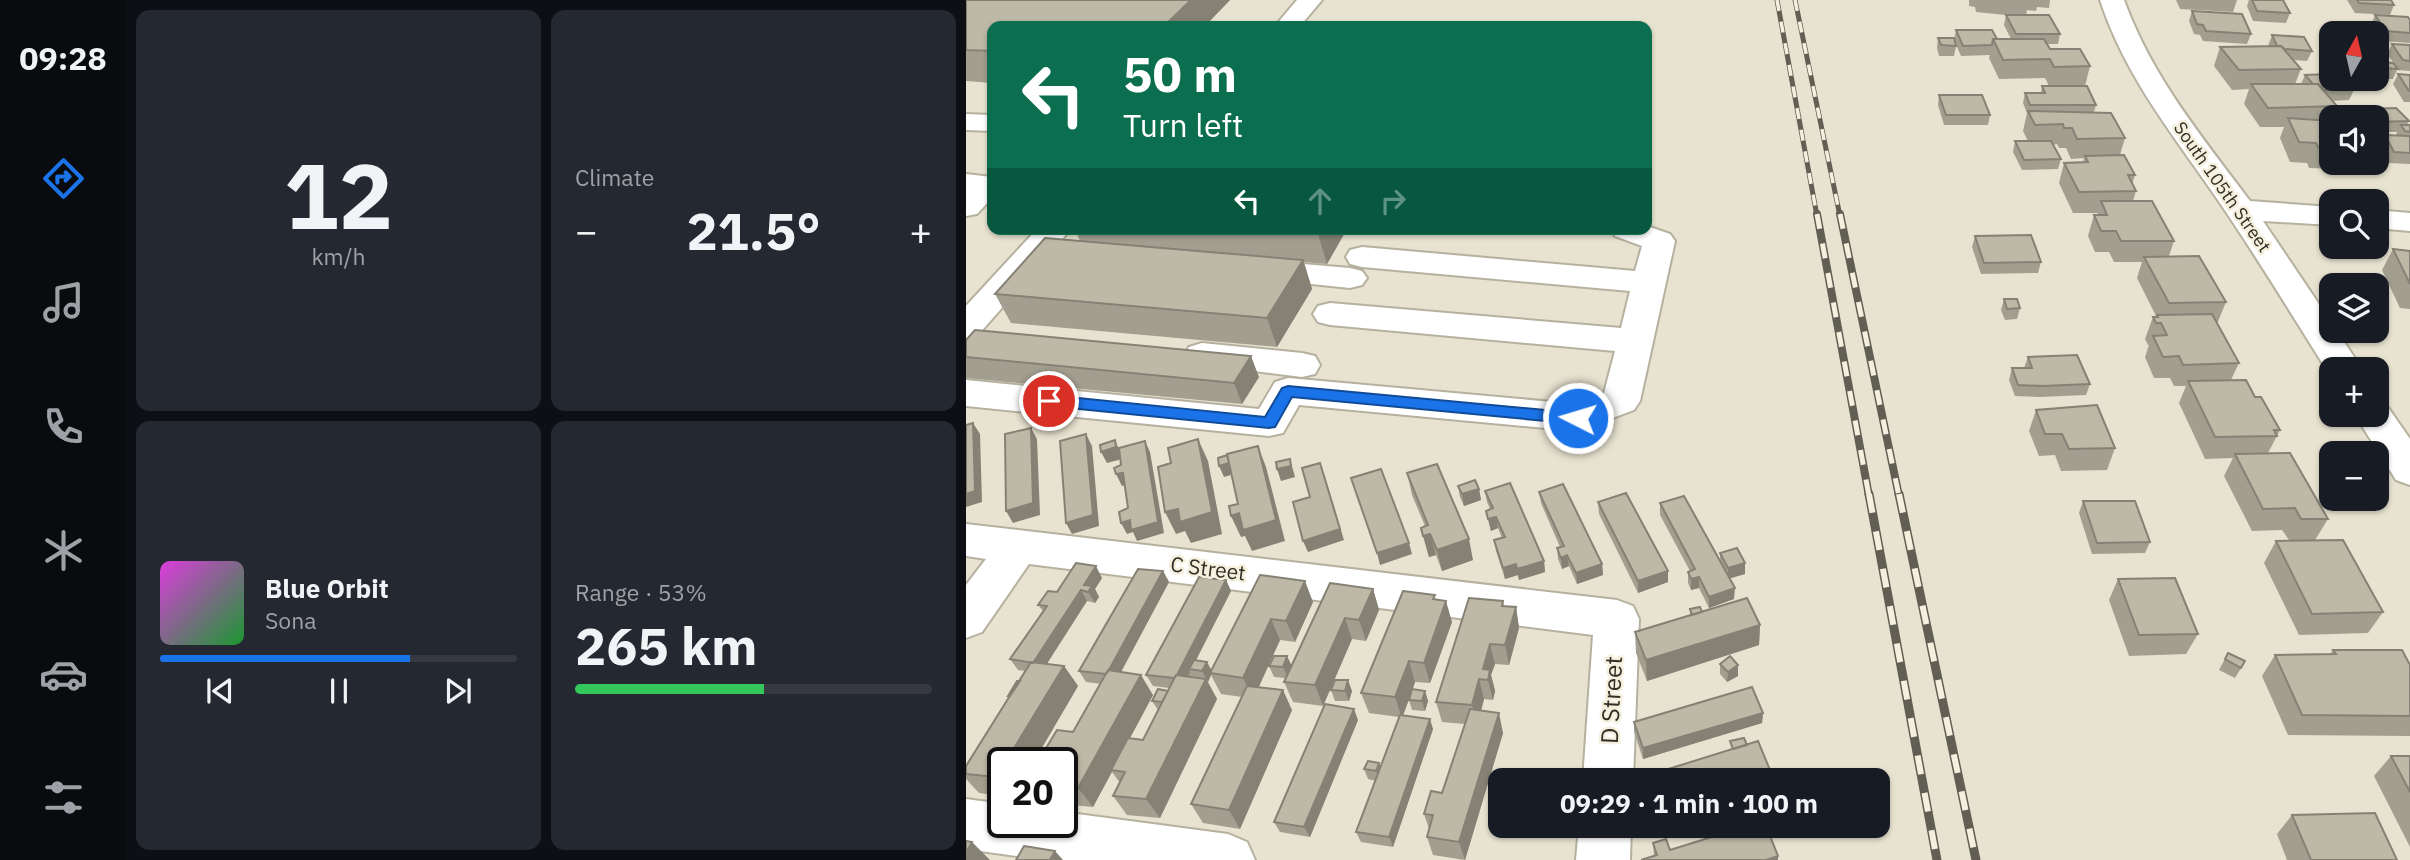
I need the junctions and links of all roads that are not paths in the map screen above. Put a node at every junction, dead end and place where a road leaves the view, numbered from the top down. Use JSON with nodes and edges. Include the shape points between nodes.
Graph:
{"nodes":[{"id":1,"x":1310,"y":0,"type":"edge"},
{"id":2,"x":2112,"y":0,"type":"edge"},
{"id":3,"x":1291,"y":21,"type":"edge"},
{"id":4,"x":966,"y":122,"type":"edge"},
{"id":5,"x":987,"y":123,"type":"edge"},
{"id":6,"x":982,"y":184,"type":"edge"},
{"id":7,"x":966,"y":206,"type":"edge"},
{"id":8,"x":2240,"y":209,"type":"junction"},
{"id":9,"x":2319,"y":215,"type":"edge"},
{"id":10,"x":2389,"y":220,"type":"edge"},
{"id":11,"x":2410,"y":222,"type":"edge"},
{"id":12,"x":1643,"y":235,"type":"edge"},
{"id":13,"x":1046,"y":240,"type":"edge"},
{"id":14,"x":1077,"y":255,"type":"edge"},
{"id":15,"x":1363,"y":255,"type":"edge"},
{"id":16,"x":1227,"y":268,"type":"edge"},
{"id":17,"x":1649,"y":282,"type":"junction"},
{"id":18,"x":1330,"y":314,"type":"junction"},
{"id":19,"x":966,"y":327,"type":"edge"},
{"id":20,"x":966,"y":334,"type":"edge"},
{"id":21,"x":1006,"y":337,"type":"edge"},
{"id":22,"x":1635,"y":341,"type":"junction"},
{"id":23,"x":1168,"y":352,"type":"edge"},
{"id":24,"x":2336,"y":357,"type":"edge"},
{"id":25,"x":1295,"y":378,"type":"junction"},
{"id":26,"x":966,"y":393,"type":"edge"},
{"id":27,"x":2382,"y":427,"type":"edge"},
{"id":28,"x":2410,"y":470,"type":"edge"},
{"id":29,"x":966,"y":540,"type":"edge"},
{"id":30,"x":1018,"y":546,"type":"junction"},
{"id":31,"x":1617,"y":618,"type":"joint"},
{"id":32,"x":966,"y":619,"type":"edge"},
{"id":33,"x":1609,"y":768,"type":"edge"},
{"id":34,"x":966,"y":824,"type":"edge"},
{"id":35,"x":1604,"y":838,"type":"edge"},
{"id":36,"x":1228,"y":860,"type":"edge"},
{"id":37,"x":1603,"y":860,"type":"edge"}],
"edges":[{"from":1,"to":3,"type":"street"},
{"from":2,"to":8,"type":"street","name":"South 105th Street","via":[[2119,25],[2160,99]]},
{"from":4,"to":5,"type":"street"},
{"from":6,"to":7,"type":"street"},
{"from":8,"to":9,"type":"street"},
{"from":8,"to":24,"type":"street","name":"South 105th Street"},
{"from":10,"to":11,"type":"street"},
{"from":12,"to":17,"type":"street","via":[[1660,241]]},
{"from":13,"to":14,"type":"street"},
{"from":13,"to":19,"type":"street"},
{"from":15,"to":16,"type":"street"},
{"from":15,"to":17,"type":"street"},
{"from":15,"to":18,"type":"street"},
{"from":17,"to":22,"type":"street"},
{"from":18,"to":22,"type":"street"},
{"from":18,"to":25,"type":"street"},
{"from":20,"to":21,"type":"street"},
{"from":22,"to":25,"type":"street","via":[[1621,401],[1578,418]]},
{"from":23,"to":25,"type":"street"},
{"from":25,"to":26,"type":"street","via":[[1269,423]]},
{"from":27,"to":28,"type":"street"},
{"from":29,"to":30,"type":"street","name":"C Street"},
{"from":30,"to":31,"type":"street","name":"C Street"},
{"from":30,"to":32,"type":"street"},
{"from":31,"to":33,"type":"street","name":"D Street"},
{"from":34,"to":36,"type":"street"},
{"from":35,"to":37,"type":"street"}]}
